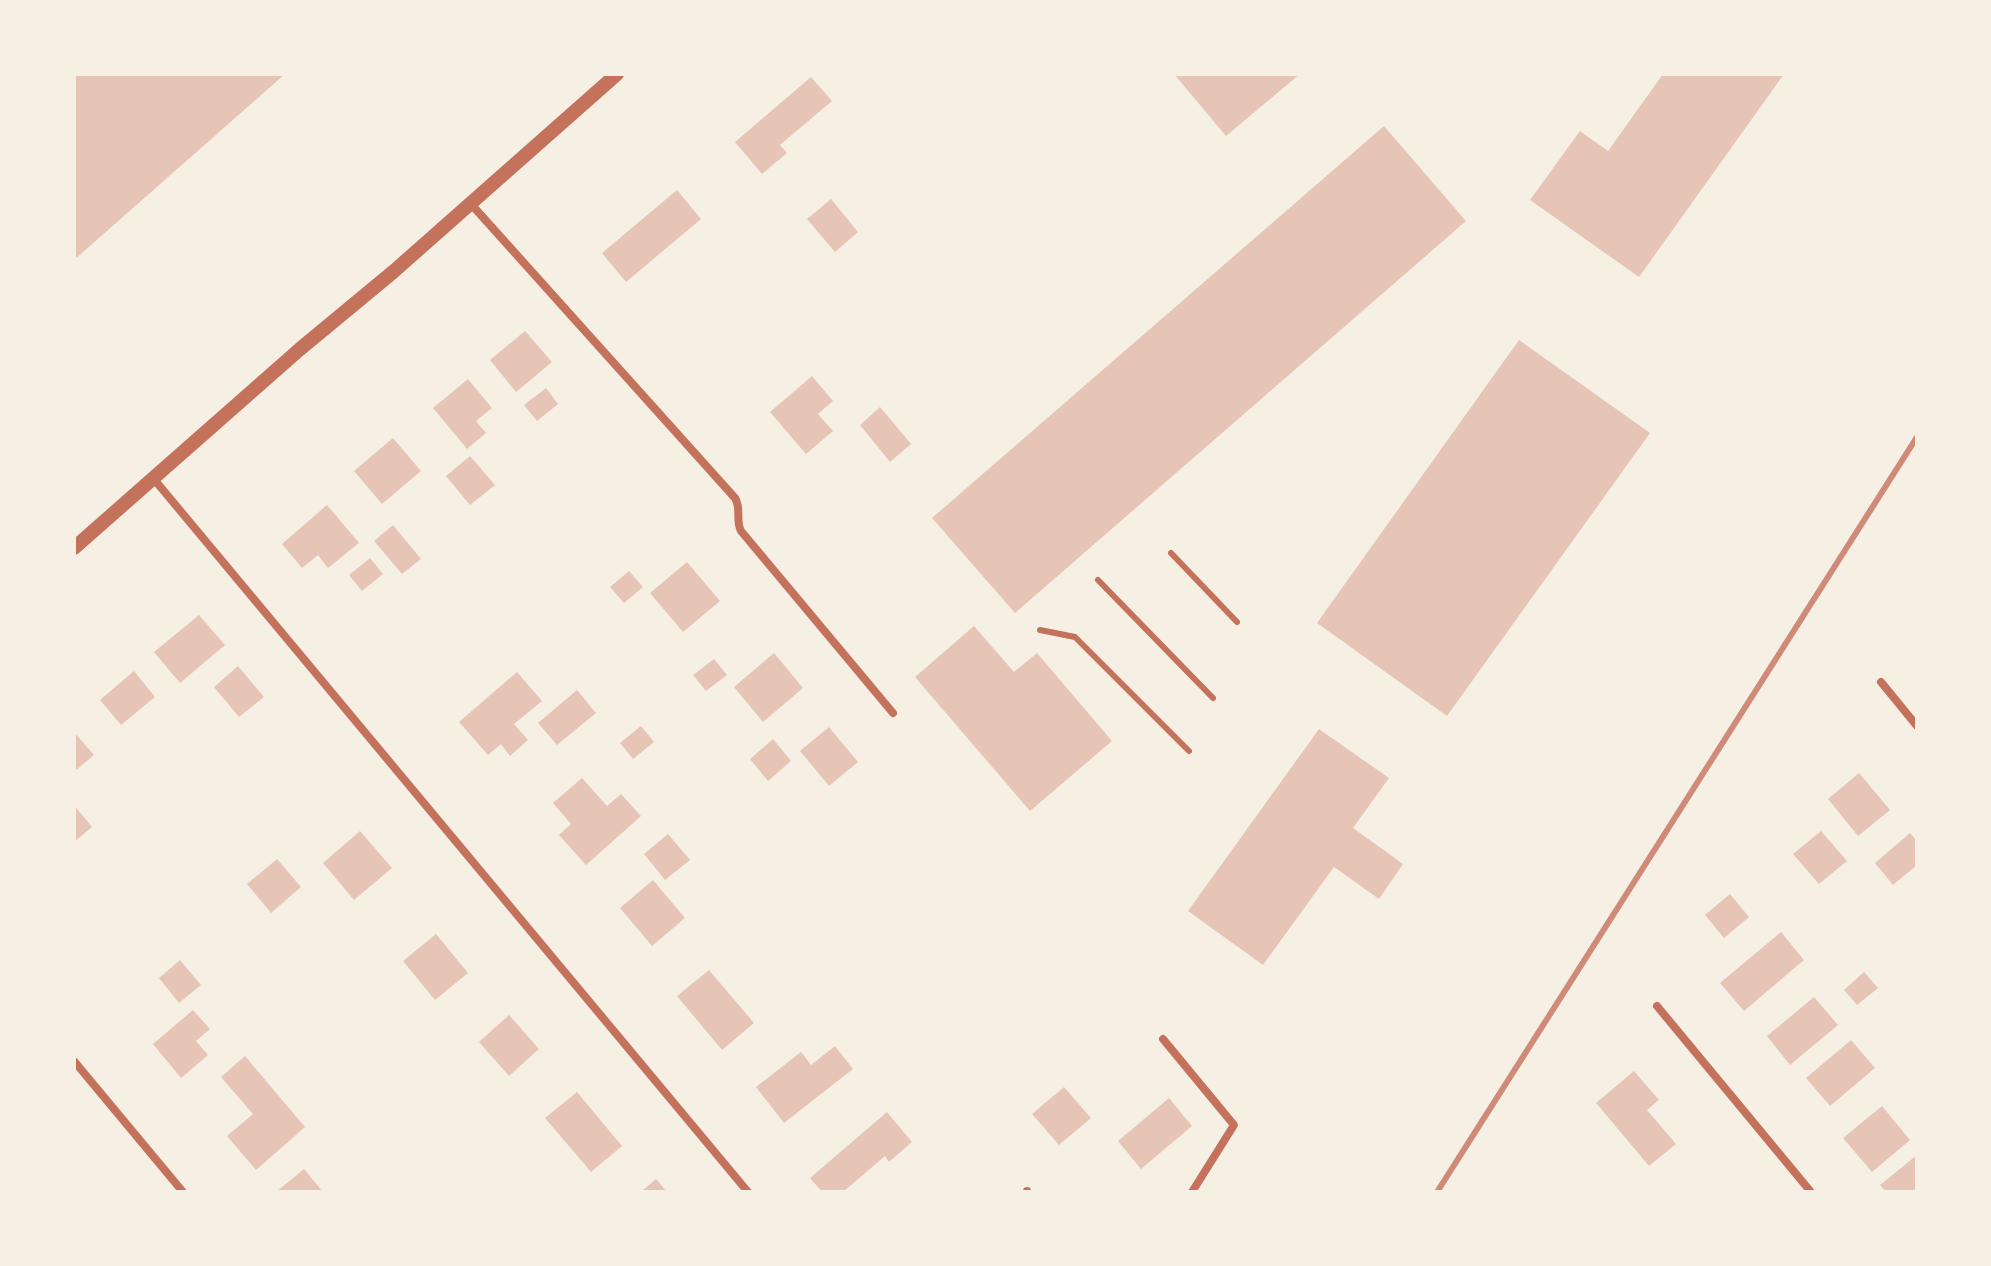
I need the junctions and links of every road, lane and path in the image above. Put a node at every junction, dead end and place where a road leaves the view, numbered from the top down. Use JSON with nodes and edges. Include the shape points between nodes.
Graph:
{"nodes":[{"id":1,"x":617,"y":74,"type":"edge"},
{"id":2,"x":471,"y":204,"type":"junction"},
{"id":3,"x":153,"y":478,"type":"junction"},
{"id":4,"x":74,"y":548,"type":"edge"},
{"id":5,"x":1171,"y":553,"type":"dead end"},
{"id":6,"x":1098,"y":580,"type":"dead end"},
{"id":7,"x":1237,"y":622,"type":"dead end"},
{"id":8,"x":1040,"y":630,"type":"dead end"},
{"id":9,"x":1881,"y":682,"type":"dead end"},
{"id":10,"x":1213,"y":698,"type":"dead end"},
{"id":11,"x":893,"y":713,"type":"dead end"},
{"id":12,"x":1917,"y":726,"type":"edge"},
{"id":13,"x":1189,"y":751,"type":"dead end"},
{"id":14,"x":1657,"y":1006,"type":"dead end"},
{"id":15,"x":1163,"y":1039,"type":"dead end"},
{"id":16,"x":74,"y":1061,"type":"edge"},
{"id":17,"x":183,"y":1192,"type":"edge"},
{"id":18,"x":748,"y":1192,"type":"edge"},
{"id":19,"x":1192,"y":1192,"type":"edge"},
{"id":20,"x":1811,"y":1192,"type":"edge"}],
"edges":[{"from":1,"to":2,"type":"street"},
{"from":2,"to":3,"type":"street"},
{"from":2,"to":11,"type":"street","via":[[735,498],[741,531]]},
{"from":3,"to":4,"type":"street"},
{"from":3,"to":18,"type":"street"},
{"from":5,"to":7,"type":"lane"},
{"from":6,"to":10,"type":"lane"},
{"from":8,"to":13,"type":"lane","via":[[1075,637]]},
{"from":9,"to":12,"type":"street"},
{"from":14,"to":20,"type":"street"},
{"from":15,"to":19,"type":"street","via":[[1234,1125]]},
{"from":16,"to":17,"type":"street"}]}
